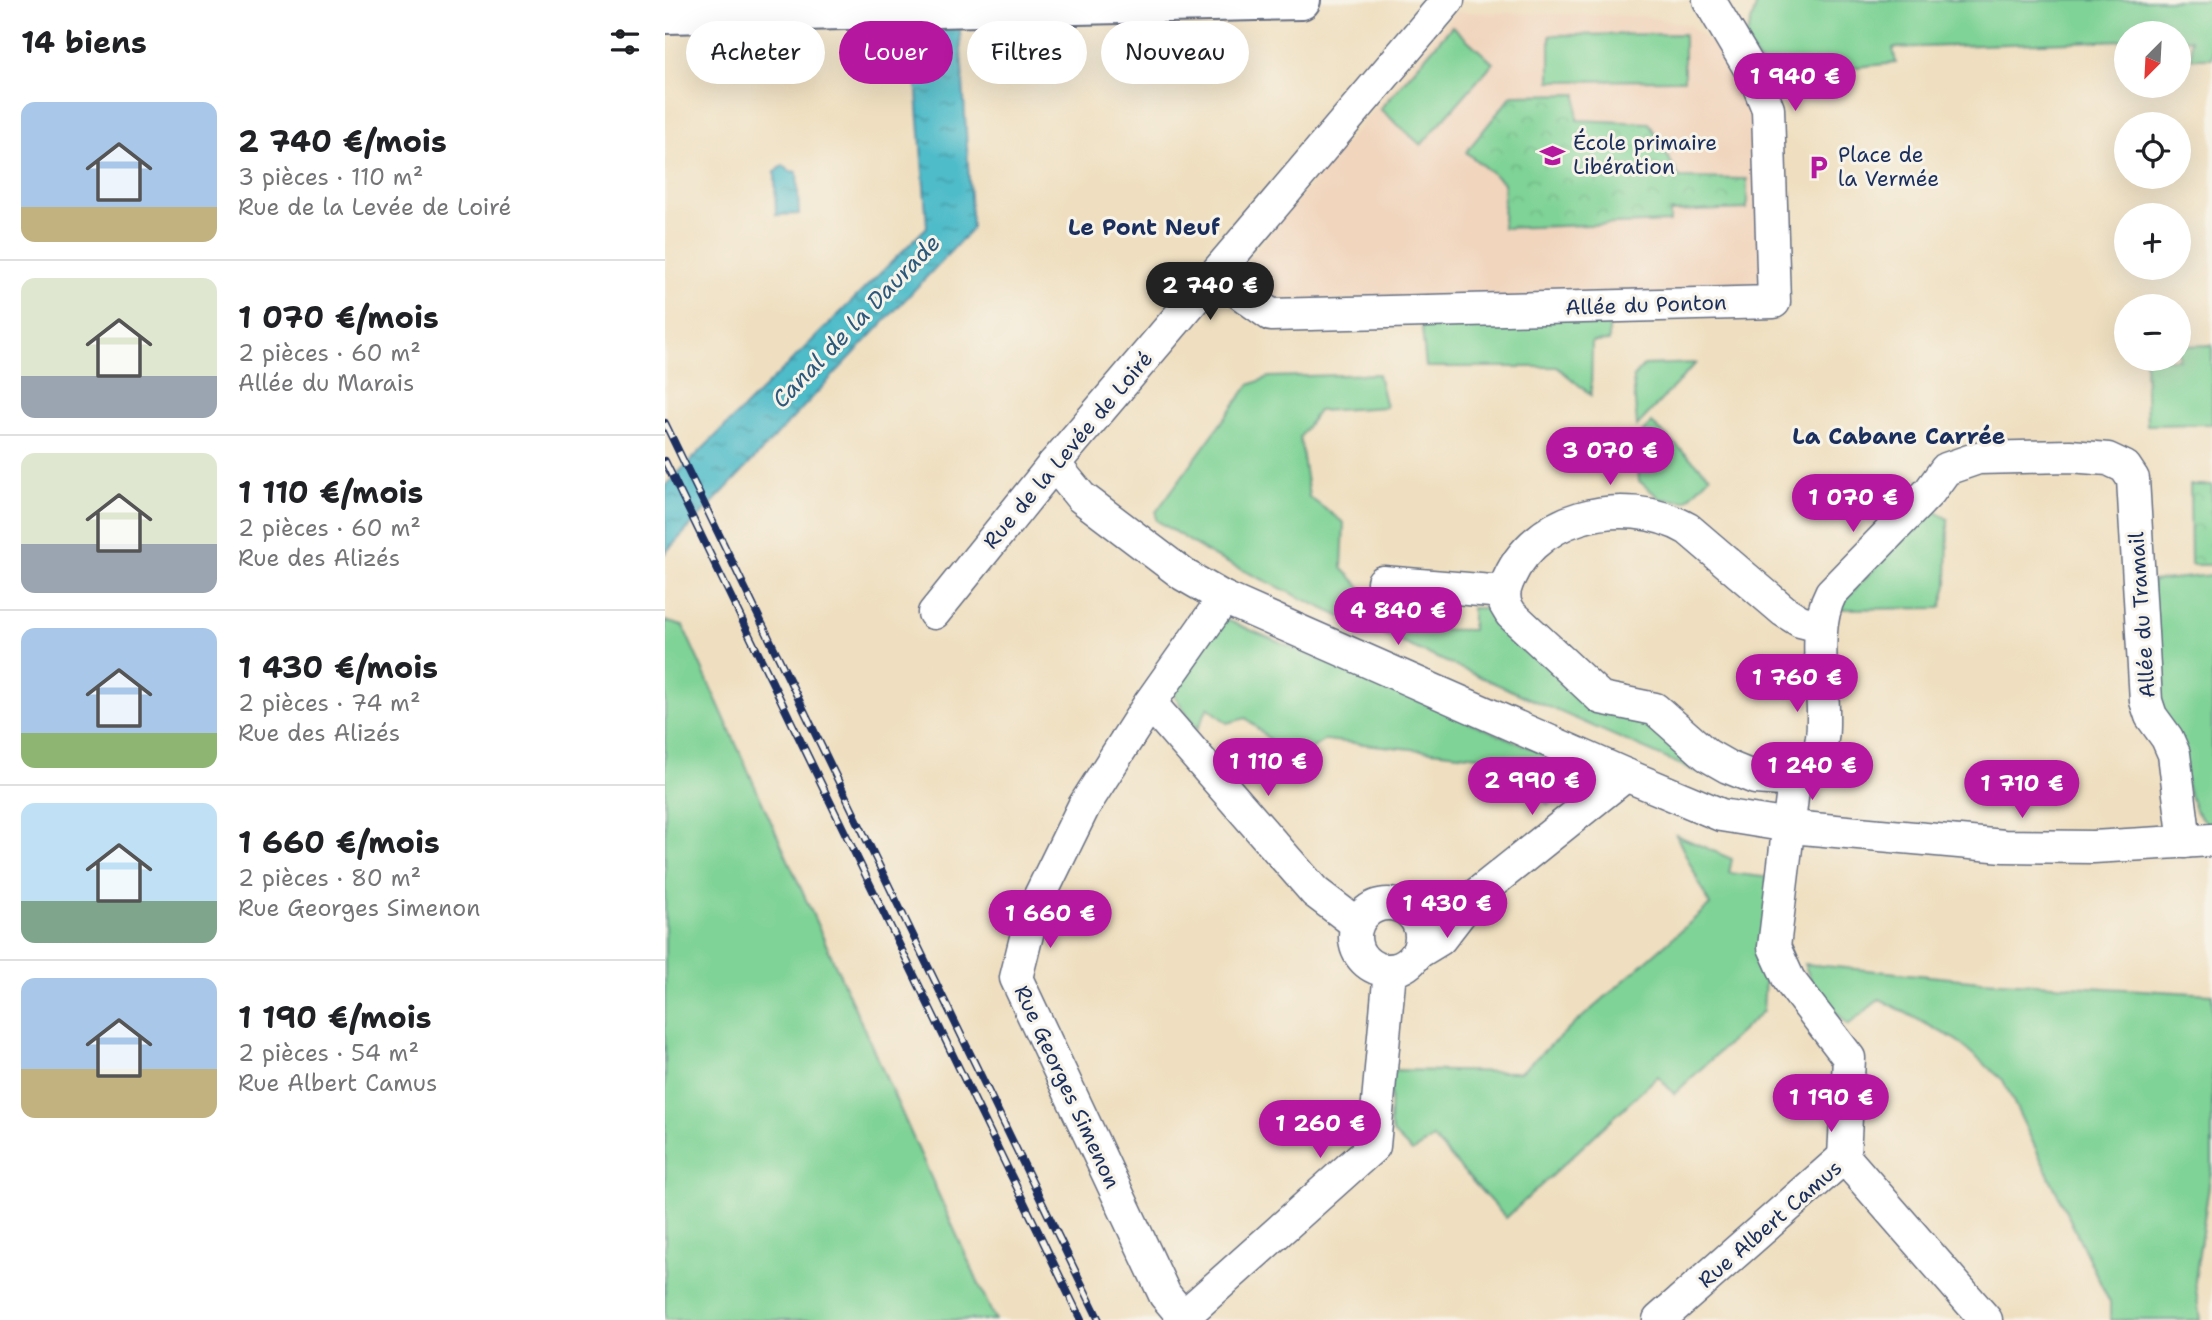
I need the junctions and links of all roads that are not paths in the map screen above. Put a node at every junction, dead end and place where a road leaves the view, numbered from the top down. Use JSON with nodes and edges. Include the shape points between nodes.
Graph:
{"nodes":[{"id":1,"x":1301,"y":0,"type":"edge"},
{"id":2,"x":1448,"y":0,"type":"edge"},
{"id":3,"x":1709,"y":0,"type":"edge"},
{"id":4,"x":665,"y":14,"type":"edge"},
{"id":5,"x":1215,"y":275,"type":"junction"},
{"id":6,"x":1055,"y":464,"type":"junction"},
{"id":7,"x":1383,"y":582,"type":"dead end"},
{"id":8,"x":1503,"y":592,"type":"junction"},
{"id":9,"x":1224,"y":598,"type":"junction"},
{"id":10,"x":934,"y":613,"type":"dead end"},
{"id":11,"x":1820,"y":626,"type":"junction"},
{"id":12,"x":1150,"y":703,"type":"junction"},
{"id":13,"x":1626,"y":775,"type":"junction"},
{"id":14,"x":1794,"y":781,"type":"junction"},
{"id":15,"x":1788,"y":826,"type":"junction"},
{"id":16,"x":2198,"y":841,"type":"edge"},
{"id":17,"x":1471,"y":899,"type":"junction"},
{"id":18,"x":1412,"y":914,"type":"junction"},
{"id":19,"x":1357,"y":924,"type":"junction"},
{"id":20,"x":1417,"y":953,"type":"junction"},
{"id":21,"x":1390,"y":970,"type":"junction"},
{"id":22,"x":1844,"y":1157,"type":"junction"},
{"id":23,"x":1185,"y":1318,"type":"edge"},
{"id":24,"x":1659,"y":1320,"type":"edge"},
{"id":25,"x":1986,"y":1320,"type":"edge"}],
"edges":[{"from":1,"to":4,"type":"main road"},
{"from":2,"to":5,"type":"street","name":"Rue de la Levée de Loiré"},
{"from":3,"to":5,"type":"street","name":"Allée du Ponton","via":[[1756,79],[1768,109],[1774,302],[1271,315]]},
{"from":5,"to":6,"type":"street","name":"Rue de la Levée de Loiré"},
{"from":6,"to":9,"type":"street","via":[[1081,497],[1184,575]]},
{"from":6,"to":10,"type":"street","name":"Rue de la Levée de Loiré"},
{"from":7,"to":8,"type":"street"},
{"from":8,"to":11,"type":"street","via":[[1522,555],[1556,526],[1580,516],[1650,513],[1688,529],[1784,611]]},
{"from":8,"to":14,"type":"street","via":[[1511,614],[1601,698],[1655,709],[1728,768],[1755,778]]},
{"from":9,"to":12,"type":"street","name":"Rue Georges Simenon"},
{"from":9,"to":13,"type":"street"},
{"from":11,"to":14,"type":"street","via":[[1823,729],[1819,751]]},
{"from":11,"to":16,"type":"street","name":"Allée du Tramail","via":[[1831,593],[1946,469],[1977,458],[2070,456],[2108,458],[2125,467],[2133,479],[2146,701],[2174,754]]},
{"from":12,"to":19,"type":"street","via":[[1315,892]]},
{"from":12,"to":23,"type":"street","name":"Rue Georges Simenon","via":[[1084,806],[1033,910],[1016,978],[1165,1295]]},
{"from":13,"to":15,"type":"street","via":[[1721,815]]},
{"from":13,"to":17,"type":"street"},
{"from":14,"to":15,"type":"street"},
{"from":15,"to":16,"type":"street","via":[[2004,846]]},
{"from":15,"to":22,"type":"street","via":[[1774,947],[1789,980],[1849,1058]]},
{"from":17,"to":18,"type":"street"},
{"from":17,"to":20,"type":"street","via":[[1440,939]]},
{"from":18,"to":19,"type":"street","via":[[1382,904],[1371,907]]},
{"from":18,"to":20,"type":"street","via":[[1421,933]]},
{"from":19,"to":21,"type":"street","via":[[1354,935],[1361,956],[1379,969]]},
{"from":20,"to":21,"type":"street"},
{"from":21,"to":23,"type":"street","via":[[1374,1146]]},
{"from":22,"to":24,"type":"street","name":"Rue Albert Camus"},
{"from":22,"to":25,"type":"street","name":"Rue Albert Camus"}]}
